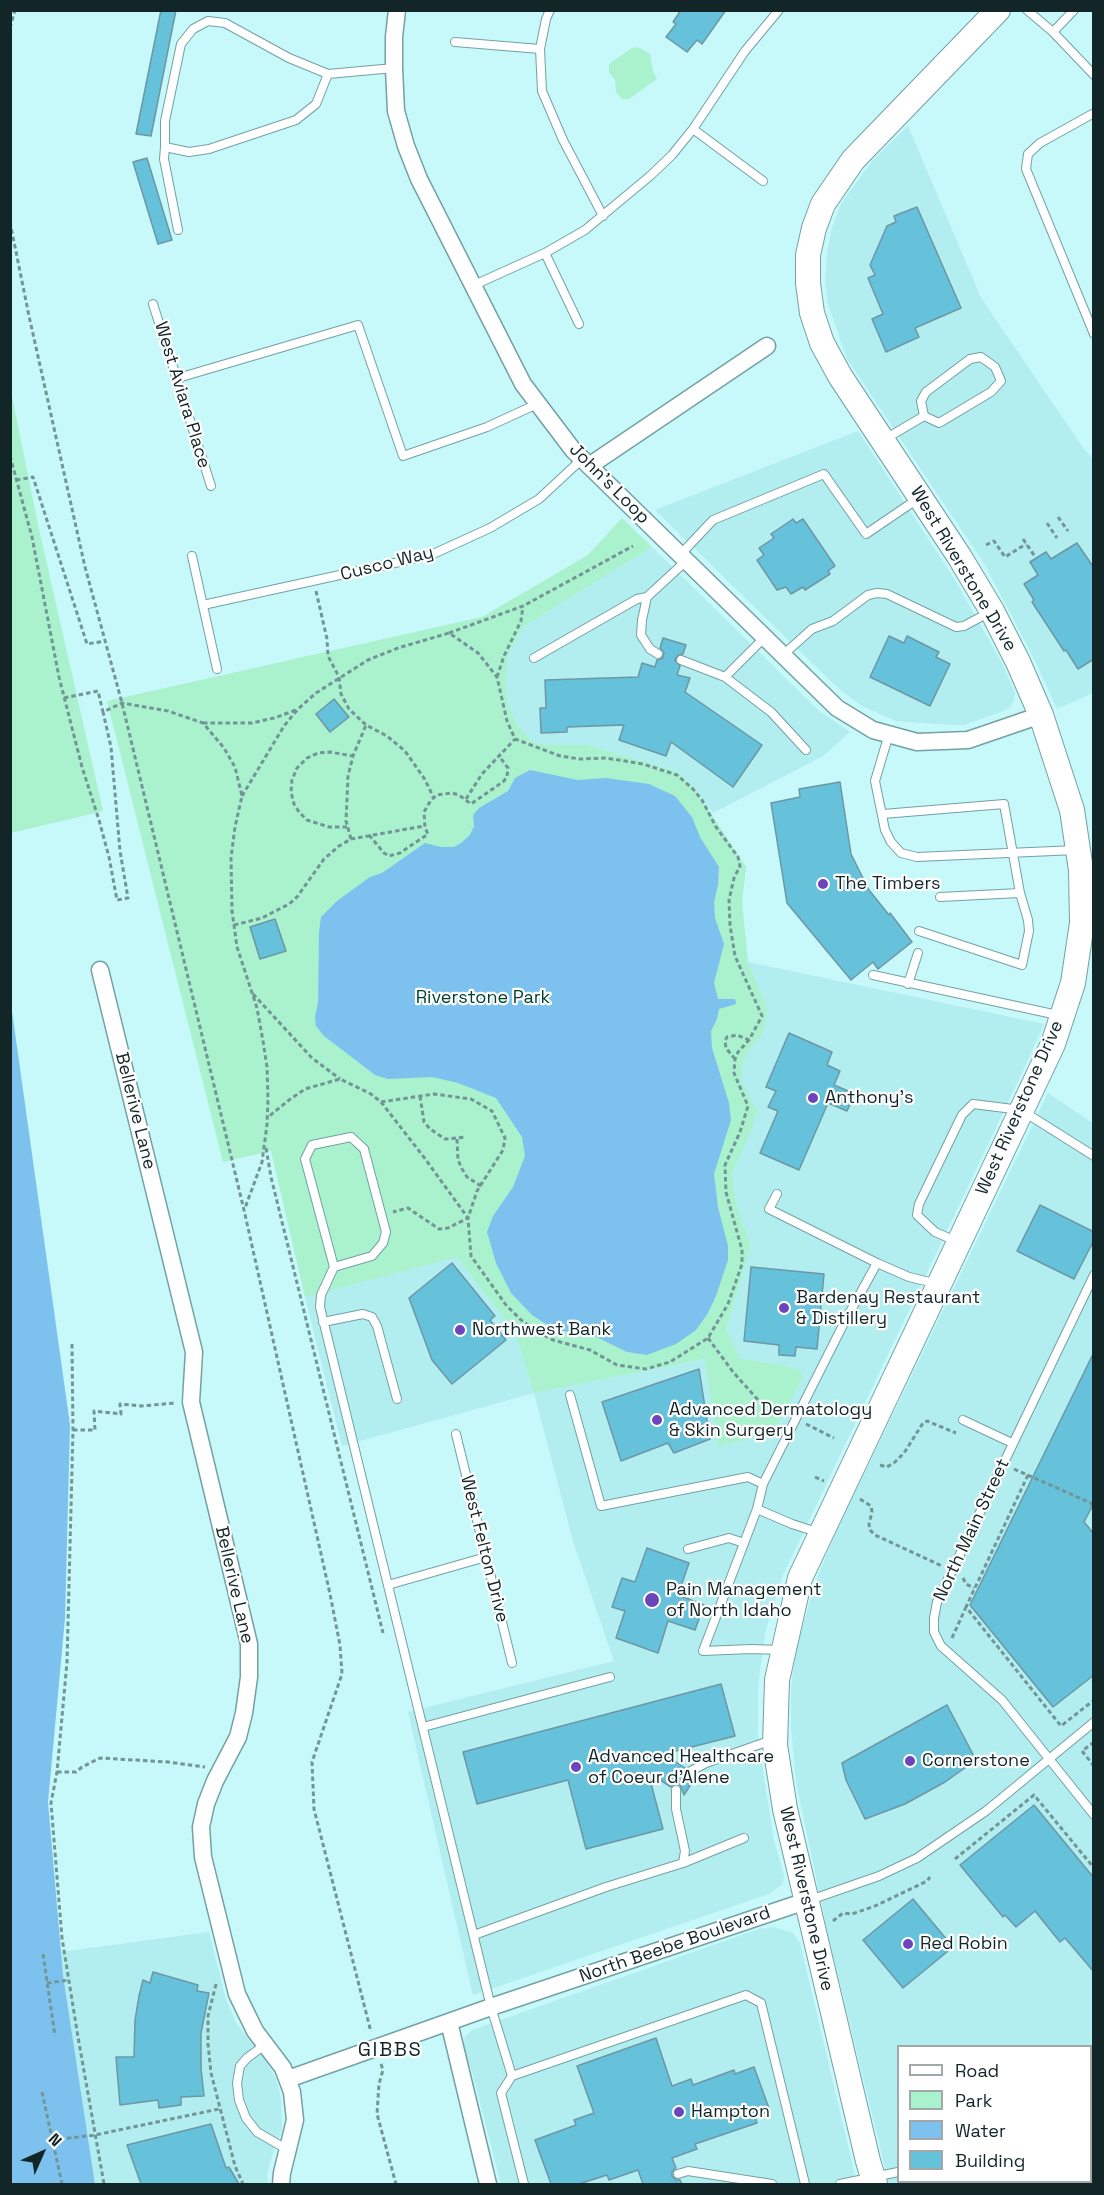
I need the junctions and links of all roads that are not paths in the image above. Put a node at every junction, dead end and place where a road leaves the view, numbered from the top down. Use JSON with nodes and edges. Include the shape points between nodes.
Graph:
{"nodes":[{"id":1,"x":397,"y":10,"type":"edge"},
{"id":2,"x":550,"y":10,"type":"edge"},
{"id":3,"x":779,"y":10,"type":"edge"},
{"id":4,"x":998,"y":10,"type":"edge"},
{"id":5,"x":1027,"y":10,"type":"edge"},
{"id":6,"x":1074,"y":10,"type":"edge"},
{"id":7,"x":1053,"y":32,"type":"junction"},
{"id":8,"x":455,"y":42,"type":"dead end"},
{"id":9,"x":540,"y":49,"type":"junction"},
{"id":10,"x":393,"y":68,"type":"junction"},
{"id":11,"x":328,"y":74,"type":"junction"},
{"id":12,"x":1094,"y":75,"type":"edge"},
{"id":13,"x":1094,"y":113,"type":"edge"},
{"id":14,"x":693,"y":129,"type":"junction"},
{"id":15,"x":165,"y":147,"type":"junction"},
{"id":16,"x":763,"y":181,"type":"dead end"},
{"id":17,"x":603,"y":216,"type":"junction"},
{"id":18,"x":178,"y":230,"type":"dead end"},
{"id":19,"x":545,"y":253,"type":"junction"},
{"id":20,"x":472,"y":286,"type":"junction"},
{"id":21,"x":153,"y":304,"type":"dead end"},
{"id":22,"x":579,"y":324,"type":"dead end"},
{"id":23,"x":1094,"y":334,"type":"edge"},
{"id":24,"x":767,"y":346,"type":"dead end"},
{"id":25,"x":178,"y":378,"type":"junction"},
{"id":26,"x":537,"y":404,"type":"junction"},
{"id":27,"x":924,"y":416,"type":"junction"},
{"id":28,"x":882,"y":441,"type":"junction"},
{"id":29,"x":585,"y":463,"type":"junction"},
{"id":30,"x":211,"y":486,"type":"dead end"},
{"id":31,"x":921,"y":497,"type":"junction"},
{"id":32,"x":192,"y":556,"type":"dead end"},
{"id":33,"x":683,"y":558,"type":"junction"},
{"id":34,"x":647,"y":597,"type":"junction"},
{"id":35,"x":203,"y":605,"type":"junction"},
{"id":36,"x":992,"y":611,"type":"junction"},
{"id":37,"x":765,"y":637,"type":"junction"},
{"id":38,"x":658,"y":654,"type":"dead end"},
{"id":39,"x":783,"y":655,"type":"junction"},
{"id":40,"x":534,"y":658,"type":"dead end"},
{"id":41,"x":681,"y":660,"type":"dead end"},
{"id":42,"x":217,"y":669,"type":"dead end"},
{"id":43,"x":725,"y":677,"type":"junction"},
{"id":44,"x":1041,"y":715,"type":"junction"},
{"id":45,"x":889,"y":734,"type":"junction"},
{"id":46,"x":806,"y":750,"type":"dead end"},
{"id":47,"x":883,"y":814,"type":"junction"},
{"id":48,"x":1078,"y":850,"type":"junction"},
{"id":49,"x":1014,"y":853,"type":"junction"},
{"id":50,"x":1020,"y":893,"type":"junction"},
{"id":51,"x":940,"y":897,"type":"dead end"},
{"id":52,"x":919,"y":931,"type":"dead end"},
{"id":53,"x":918,"y":953,"type":"dead end"},
{"id":54,"x":100,"y":970,"type":"dead end"},
{"id":55,"x":873,"y":975,"type":"dead end"},
{"id":56,"x":908,"y":984,"type":"junction"},
{"id":57,"x":1062,"y":1016,"type":"junction"},
{"id":58,"x":1022,"y":1110,"type":"junction"},
{"id":59,"x":1094,"y":1156,"type":"edge"},
{"id":60,"x":777,"y":1194,"type":"dead end"},
{"id":61,"x":958,"y":1242,"type":"junction"},
{"id":62,"x":877,"y":1263,"type":"junction"},
{"id":63,"x":334,"y":1267,"type":"junction"},
{"id":64,"x":1094,"y":1275,"type":"edge"},
{"id":65,"x":938,"y":1284,"type":"junction"},
{"id":66,"x":323,"y":1322,"type":"junction"},
{"id":67,"x":570,"y":1395,"type":"dead end"},
{"id":68,"x":397,"y":1399,"type":"dead end"},
{"id":69,"x":963,"y":1420,"type":"dead end"},
{"id":70,"x":456,"y":1434,"type":"dead end"},
{"id":71,"x":1012,"y":1443,"type":"junction"},
{"id":72,"x":763,"y":1484,"type":"junction"},
{"id":73,"x":757,"y":1509,"type":"junction"},
{"id":74,"x":822,"y":1533,"type":"junction"},
{"id":75,"x":744,"y":1544,"type":"junction"},
{"id":76,"x":688,"y":1549,"type":"dead end"},
{"id":77,"x":486,"y":1557,"type":"junction"},
{"id":78,"x":388,"y":1585,"type":"junction"},
{"id":79,"x":784,"y":1650,"type":"junction"},
{"id":80,"x":512,"y":1663,"type":"dead end"},
{"id":81,"x":610,"y":1677,"type":"dead end"},
{"id":82,"x":1094,"y":1722,"type":"edge"},
{"id":83,"x":423,"y":1727,"type":"junction"},
{"id":84,"x":775,"y":1739,"type":"junction"},
{"id":85,"x":1048,"y":1759,"type":"junction"},
{"id":86,"x":691,"y":1771,"type":"dead end"},
{"id":87,"x":676,"y":1791,"type":"dead end"},
{"id":88,"x":1094,"y":1815,"type":"edge"},
{"id":89,"x":744,"y":1838,"type":"dead end"},
{"id":90,"x":683,"y":1863,"type":"junction"},
{"id":91,"x":806,"y":1901,"type":"junction"},
{"id":92,"x":474,"y":1935,"type":"junction"},
{"id":93,"x":491,"y":2007,"type":"junction"},
{"id":94,"x":449,"y":2022,"type":"junction"},
{"id":95,"x":266,"y":2044,"type":"junction"},
{"id":96,"x":512,"y":2076,"type":"junction"},
{"id":97,"x":288,"y":2079,"type":"junction"},
{"id":98,"x":288,"y":2150,"type":"junction"},
{"id":99,"x":897,"y":2172,"type":"edge"},
{"id":100,"x":678,"y":2174,"type":"dead end"},
{"id":101,"x":874,"y":2182,"type":"edge"},
{"id":102,"x":281,"y":2184,"type":"edge"},
{"id":103,"x":488,"y":2184,"type":"edge"},
{"id":104,"x":524,"y":2184,"type":"edge"},
{"id":105,"x":772,"y":2184,"type":"edge"},
{"id":106,"x":805,"y":2184,"type":"edge"},
{"id":107,"x":840,"y":2184,"type":"edge"}],
"edges":[{"from":1,"to":10,"type":"street","name":"John's Loop"},
{"from":2,"to":9,"type":"lane"},
{"from":3,"to":14,"type":"lane","via":[[745,51]]},
{"from":4,"to":28,"type":"street","name":"West Riverstone Drive","via":[[853,160],[824,204],[814,228],[808,255],[812,313],[822,343],[840,376]]},
{"from":5,"to":7,"type":"lane"},
{"from":6,"to":7,"type":"lane"},
{"from":7,"to":12,"type":"lane"},
{"from":8,"to":9,"type":"lane"},
{"from":9,"to":17,"type":"lane","via":[[542,91]]},
{"from":10,"to":11,"type":"lane"},
{"from":10,"to":20,"type":"street","name":"John's Loop","via":[[396,111],[406,146]]},
{"from":11,"to":15,"type":"lane","via":[[316,104],[296,120],[208,149],[189,152]]},
{"from":11,"to":15,"type":"lane","via":[[225,23],[200,24],[186,36],[177,60],[165,121]]},
{"from":13,"to":23,"type":"lane","via":[[1040,143],[1028,154],[1026,169]]},
{"from":14,"to":16,"type":"lane"},
{"from":14,"to":17,"type":"lane","via":[[672,155]]},
{"from":15,"to":18,"type":"lane"},
{"from":17,"to":19,"type":"lane"},
{"from":19,"to":20,"type":"lane"},
{"from":19,"to":22,"type":"lane"},
{"from":20,"to":26,"type":"street","name":"John's Loop"},
{"from":21,"to":25,"type":"lane","name":"West Aviara Place"},
{"from":24,"to":29,"type":"street"},
{"from":25,"to":26,"type":"lane","via":[[358,325],[403,456],[487,427]]},
{"from":25,"to":30,"type":"lane","name":"West Aviara Place"},
{"from":26,"to":29,"type":"street","name":"John's Loop"},
{"from":27,"to":27,"type":"lane","via":[[939,423],[991,392],[1000,381],[995,368],[981,357],[970,359],[926,392],[921,401]]},
{"from":27,"to":28,"type":"lane"},
{"from":28,"to":31,"type":"street","name":"West Riverstone Drive"},
{"from":29,"to":33,"type":"street","name":"John's Loop"},
{"from":29,"to":35,"type":"lane","name":"Cusco Way","via":[[539,500],[431,555]]},
{"from":31,"to":33,"type":"lane","via":[[866,534],[824,474],[713,520]]},
{"from":31,"to":36,"type":"street","name":"West Riverstone Drive"},
{"from":32,"to":35,"type":"lane"},
{"from":33,"to":34,"type":"lane"},
{"from":33,"to":37,"type":"street","name":"John's Loop"},
{"from":34,"to":38,"type":"lane","via":[[641,635]]},
{"from":34,"to":40,"type":"lane"},
{"from":35,"to":42,"type":"lane"},
{"from":36,"to":39,"type":"lane","via":[[964,627],[956,627],[878,592],[833,621],[812,629]]},
{"from":36,"to":44,"type":"street","name":"West Riverstone Drive"},
{"from":37,"to":39,"type":"street","name":"John's Loop"},
{"from":37,"to":43,"type":"lane"},
{"from":39,"to":45,"type":"street","name":"John's Loop","via":[[837,708],[873,730]]},
{"from":41,"to":43,"type":"lane"},
{"from":43,"to":46,"type":"lane","via":[[771,712]]},
{"from":44,"to":45,"type":"street","name":"John's Loop","via":[[968,740],[917,742]]},
{"from":44,"to":48,"type":"street","name":"West Riverstone Drive","via":[[1072,810]]},
{"from":45,"to":47,"type":"lane","via":[[875,781]]},
{"from":47,"to":49,"type":"lane","via":[[885,830],[901,853]]},
{"from":47,"to":49,"type":"lane","via":[[1004,804]]},
{"from":48,"to":49,"type":"lane"},
{"from":48,"to":57,"type":"street","name":"West Riverstone Drive","via":[[1082,923],[1073,983]]},
{"from":49,"to":50,"type":"lane"},
{"from":50,"to":51,"type":"lane"},
{"from":50,"to":52,"type":"lane","via":[[1029,931],[1022,965]]},
{"from":53,"to":56,"type":"lane"},
{"from":54,"to":95,"type":"street","name":"Bellerive Lane","via":[[194,1352],[191,1402],[249,1644],[249,1677],[238,1737],[206,1804],[201,1827],[203,1857],[237,1994],[244,2014]]},
{"from":55,"to":56,"type":"lane"},
{"from":56,"to":57,"type":"lane"},
{"from":57,"to":58,"type":"street","name":"West Riverstone Drive"},
{"from":58,"to":59,"type":"lane"},
{"from":58,"to":61,"type":"street","name":"West Riverstone Drive"},
{"from":58,"to":61,"type":"lane","via":[[973,1104],[962,1115],[919,1204],[918,1215],[934,1232]]},
{"from":60,"to":62,"type":"lane","via":[[769,1209]]},
{"from":61,"to":65,"type":"street","name":"West Riverstone Drive"},
{"from":62,"to":65,"type":"lane"},
{"from":62,"to":72,"type":"lane"},
{"from":63,"to":63,"type":"lane","via":[[372,1256],[386,1232],[364,1149],[351,1137],[312,1146],[305,1159]]},
{"from":63,"to":66,"type":"lane","via":[[321,1295]]},
{"from":64,"to":71,"type":"lane","name":"North Main Street"},
{"from":65,"to":74,"type":"street","name":"West Riverstone Drive"},
{"from":66,"to":68,"type":"lane","via":[[363,1314],[372,1317]]},
{"from":66,"to":78,"type":"lane"},
{"from":67,"to":72,"type":"lane","via":[[601,1506],[748,1477]]},
{"from":69,"to":71,"type":"lane"},
{"from":70,"to":77,"type":"lane","name":"West Felton Drive"},
{"from":71,"to":85,"type":"lane","name":"North Main Street","via":[[938,1602],[934,1632],[946,1652],[1002,1701]]},
{"from":72,"to":73,"type":"lane"},
{"from":73,"to":74,"type":"lane"},
{"from":73,"to":75,"type":"lane"},
{"from":74,"to":79,"type":"street","name":"West Riverstone Drive","via":[[800,1578]]},
{"from":75,"to":76,"type":"lane","via":[[729,1538]]},
{"from":75,"to":79,"type":"lane","via":[[704,1651]]},
{"from":77,"to":78,"type":"lane"},
{"from":77,"to":80,"type":"lane","name":"West Felton Drive"},
{"from":78,"to":83,"type":"lane"},
{"from":79,"to":84,"type":"street","name":"West Riverstone Drive","via":[[777,1680]]},
{"from":81,"to":83,"type":"lane"},
{"from":82,"to":85,"type":"lane","name":"North Beebe Boulevard"},
{"from":83,"to":92,"type":"lane"},
{"from":84,"to":86,"type":"lane"},
{"from":84,"to":91,"type":"street","name":"West Riverstone Drive","via":[[785,1809]]},
{"from":85,"to":88,"type":"lane","name":"North Main Street"},
{"from":85,"to":91,"type":"lane","name":"North Beebe Boulevard","via":[[986,1811],[917,1858],[879,1876]]},
{"from":87,"to":90,"type":"lane","via":[[685,1851]]},
{"from":89,"to":90,"type":"lane"},
{"from":90,"to":92,"type":"lane"},
{"from":91,"to":93,"type":"street","name":"North Beebe Boulevard"},
{"from":91,"to":101,"type":"street","name":"West Riverstone Drive"},
{"from":92,"to":93,"type":"lane"},
{"from":93,"to":94,"type":"street","name":"North Beebe Boulevard"},
{"from":93,"to":96,"type":"lane"},
{"from":94,"to":97,"type":"street","name":"North Beebe Boulevard"},
{"from":94,"to":103,"type":"street"},
{"from":95,"to":97,"type":"street","name":"Bellerive Lane"},
{"from":95,"to":98,"type":"lane","via":[[240,2066],[239,2100],[257,2132]]},
{"from":96,"to":104,"type":"lane","via":[[501,2093]]},
{"from":96,"to":106,"type":"lane","via":[[746,1995],[761,2003]]},
{"from":97,"to":98,"type":"street","name":"Bellerive Lane","via":[[295,2120]]},
{"from":98,"to":102,"type":"street","name":"Bellerive Lane"},
{"from":99,"to":101,"type":"lane"},
{"from":100,"to":105,"type":"lane","via":[[688,2170]]},
{"from":101,"to":107,"type":"lane"}]}
